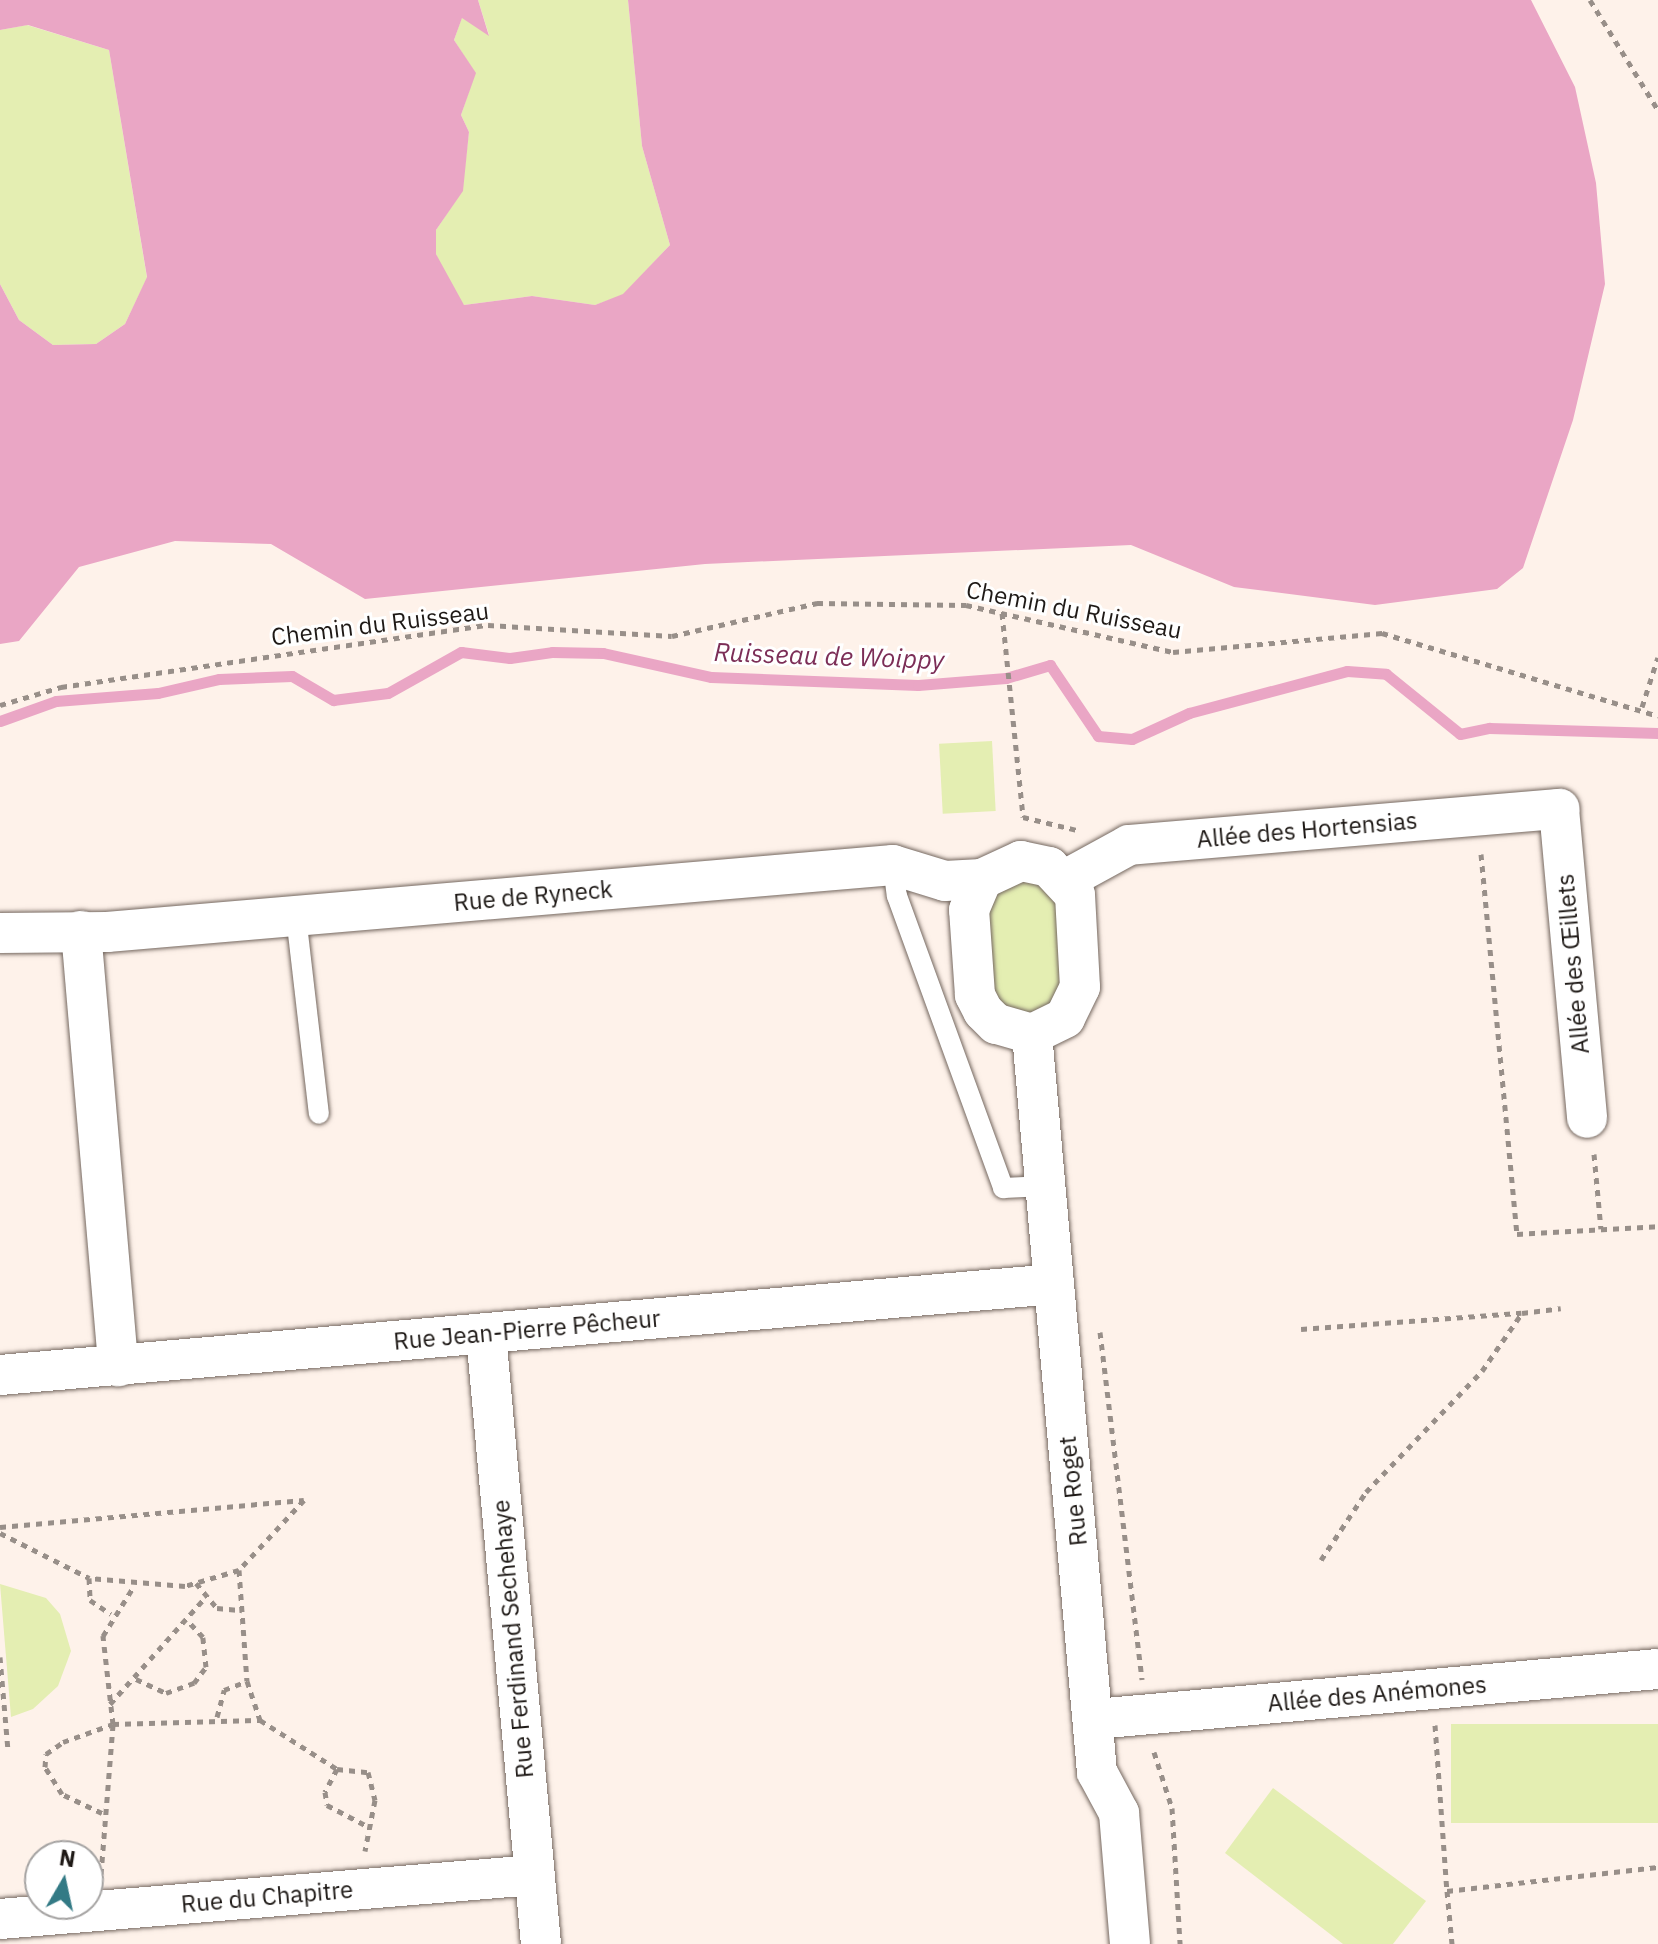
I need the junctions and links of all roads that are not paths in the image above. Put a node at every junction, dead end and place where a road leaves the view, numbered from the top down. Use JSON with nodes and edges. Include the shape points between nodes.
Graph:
{"nodes":[{"id":1,"x":1559,"y":809,"type":"joint"},
{"id":2,"x":893,"y":865,"type":"junction"},
{"id":3,"x":982,"y":879,"type":"junction"},
{"id":4,"x":1065,"y":880,"type":"junction"},
{"id":5,"x":296,"y":916,"type":"junction"},
{"id":6,"x":81,"y":931,"type":"junction"},
{"id":7,"x":0,"y":933,"type":"edge"},
{"id":8,"x":1032,"y":1034,"type":"junction"},
{"id":9,"x":319,"y":1114,"type":"dead end"},
{"id":10,"x":1587,"y":1118,"type":"road end"},
{"id":11,"x":1046,"y":1186,"type":"junction"},
{"id":12,"x":1054,"y":1284,"type":"junction"},
{"id":13,"x":486,"y":1334,"type":"junction"},
{"id":14,"x":118,"y":1366,"type":"junction"},
{"id":15,"x":0,"y":1375,"type":"edge"},
{"id":16,"x":1658,"y":1669,"type":"edge"},
{"id":17,"x":1095,"y":1719,"type":"junction"},
{"id":18,"x":534,"y":1875,"type":"junction"},
{"id":19,"x":0,"y":1919,"type":"edge"},
{"id":20,"x":541,"y":1944,"type":"edge"},
{"id":21,"x":1130,"y":1944,"type":"edge"}],
"edges":[{"from":1,"to":4,"type":"street","name":"Allée des Hortensias","via":[[1129,845]]},
{"from":1,"to":10,"type":"street","name":"Allée des Œillets"},
{"from":2,"to":3,"type":"street","name":"Rue de Ryneck","via":[[945,881]]},
{"from":2,"to":5,"type":"street","name":"Rue de Ryneck"},
{"from":2,"to":11,"type":"lane","via":[[897,896],[1003,1188]]},
{"from":3,"to":4,"type":"street","via":[[1021,861],[1049,867]]},
{"from":3,"to":8,"type":"street","via":[[969,910],[975,995],[996,1024]]},
{"from":4,"to":8,"type":"street","via":[[1075,895],[1080,987],[1065,1018]]},
{"from":5,"to":6,"type":"street","name":"Rue de Ryneck"},
{"from":5,"to":9,"type":"lane"},
{"from":6,"to":7,"type":"street","name":"Rue de Ryneck"},
{"from":6,"to":14,"type":"street"},
{"from":8,"to":11,"type":"street","name":"Rue Roget"},
{"from":11,"to":12,"type":"street","name":"Rue Roget"},
{"from":12,"to":13,"type":"street","name":"Rue Jean-Pierre Pêcheur"},
{"from":12,"to":17,"type":"street","name":"Rue Roget"},
{"from":13,"to":14,"type":"street","name":"Rue Jean-Pierre Pêcheur"},
{"from":13,"to":18,"type":"street","name":"Rue Ferdinand Sechehaye"},
{"from":14,"to":15,"type":"street","name":"Rue Jean-Pierre Pêcheur"},
{"from":16,"to":17,"type":"street","name":"Allée des Anémones"},
{"from":17,"to":21,"type":"street","name":"Rue Roget","via":[[1097,1772],[1119,1813]]},
{"from":18,"to":19,"type":"street","name":"Rue du Chapitre"},
{"from":18,"to":20,"type":"street","name":"Rue Ferdinand Sechehaye"}]}
